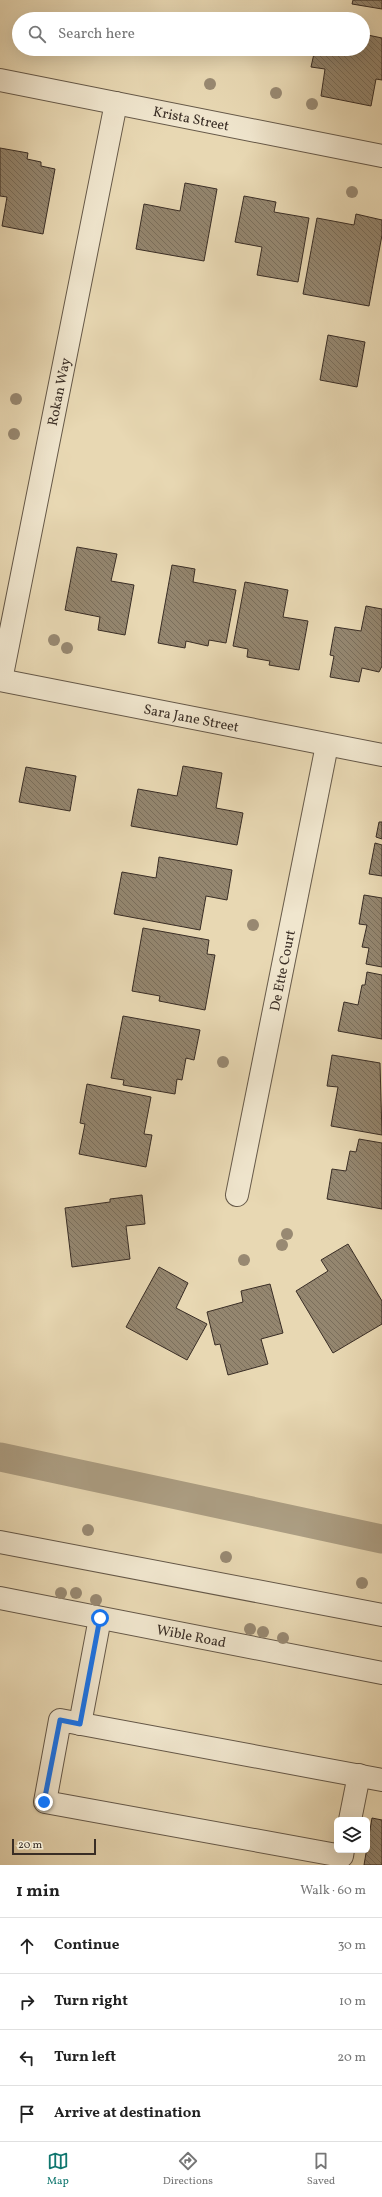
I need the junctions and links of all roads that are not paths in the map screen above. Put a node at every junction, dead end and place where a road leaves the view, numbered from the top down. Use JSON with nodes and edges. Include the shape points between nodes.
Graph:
{"nodes":[{"id":1,"x":0,"y":80,"type":"edge"},
{"id":2,"x":116,"y":103,"type":"junction"},
{"id":3,"x":382,"y":156,"type":"edge"},
{"id":4,"x":1,"y":680,"type":"edge"},
{"id":5,"x":327,"y":745,"type":"junction"},
{"id":6,"x":382,"y":756,"type":"edge"},
{"id":7,"x":237,"y":1195,"type":"dead end"},
{"id":8,"x":0,"y":1542,"type":"edge"},
{"id":9,"x":0,"y":1598,"type":"edge"},
{"id":10,"x":382,"y":1614,"type":"edge"},
{"id":11,"x":100,"y":1618,"type":"junction"},
{"id":12,"x":382,"y":1673,"type":"edge"},
{"id":13,"x":80,"y":1724,"type":"junction"},
{"id":14,"x":359,"y":1775,"type":"junction"},
{"id":15,"x":382,"y":1780,"type":"edge"},
{"id":16,"x":351,"y":1817,"type":"edge"},
{"id":17,"x":342,"y":1853,"type":"edge"}],
"edges":[{"from":1,"to":2,"type":"street","name":"Krista Street"},
{"from":2,"to":3,"type":"street","name":"Krista Street"},
{"from":2,"to":4,"type":"street","name":"Rokan Way"},
{"from":4,"to":5,"type":"street","name":"Sara Jane Street"},
{"from":5,"to":6,"type":"street","name":"Sara Jane Street"},
{"from":5,"to":7,"type":"street","name":"De Ette Court"},
{"from":8,"to":10,"type":"street"},
{"from":9,"to":11,"type":"street","name":"Wible Road"},
{"from":11,"to":12,"type":"street","name":"Wible Road"},
{"from":11,"to":13,"type":"street"},
{"from":13,"to":14,"type":"street"},
{"from":13,"to":17,"type":"street","via":[[60,1720],[44,1802],[342,1856]]},
{"from":14,"to":15,"type":"street"},
{"from":14,"to":16,"type":"street"}]}
